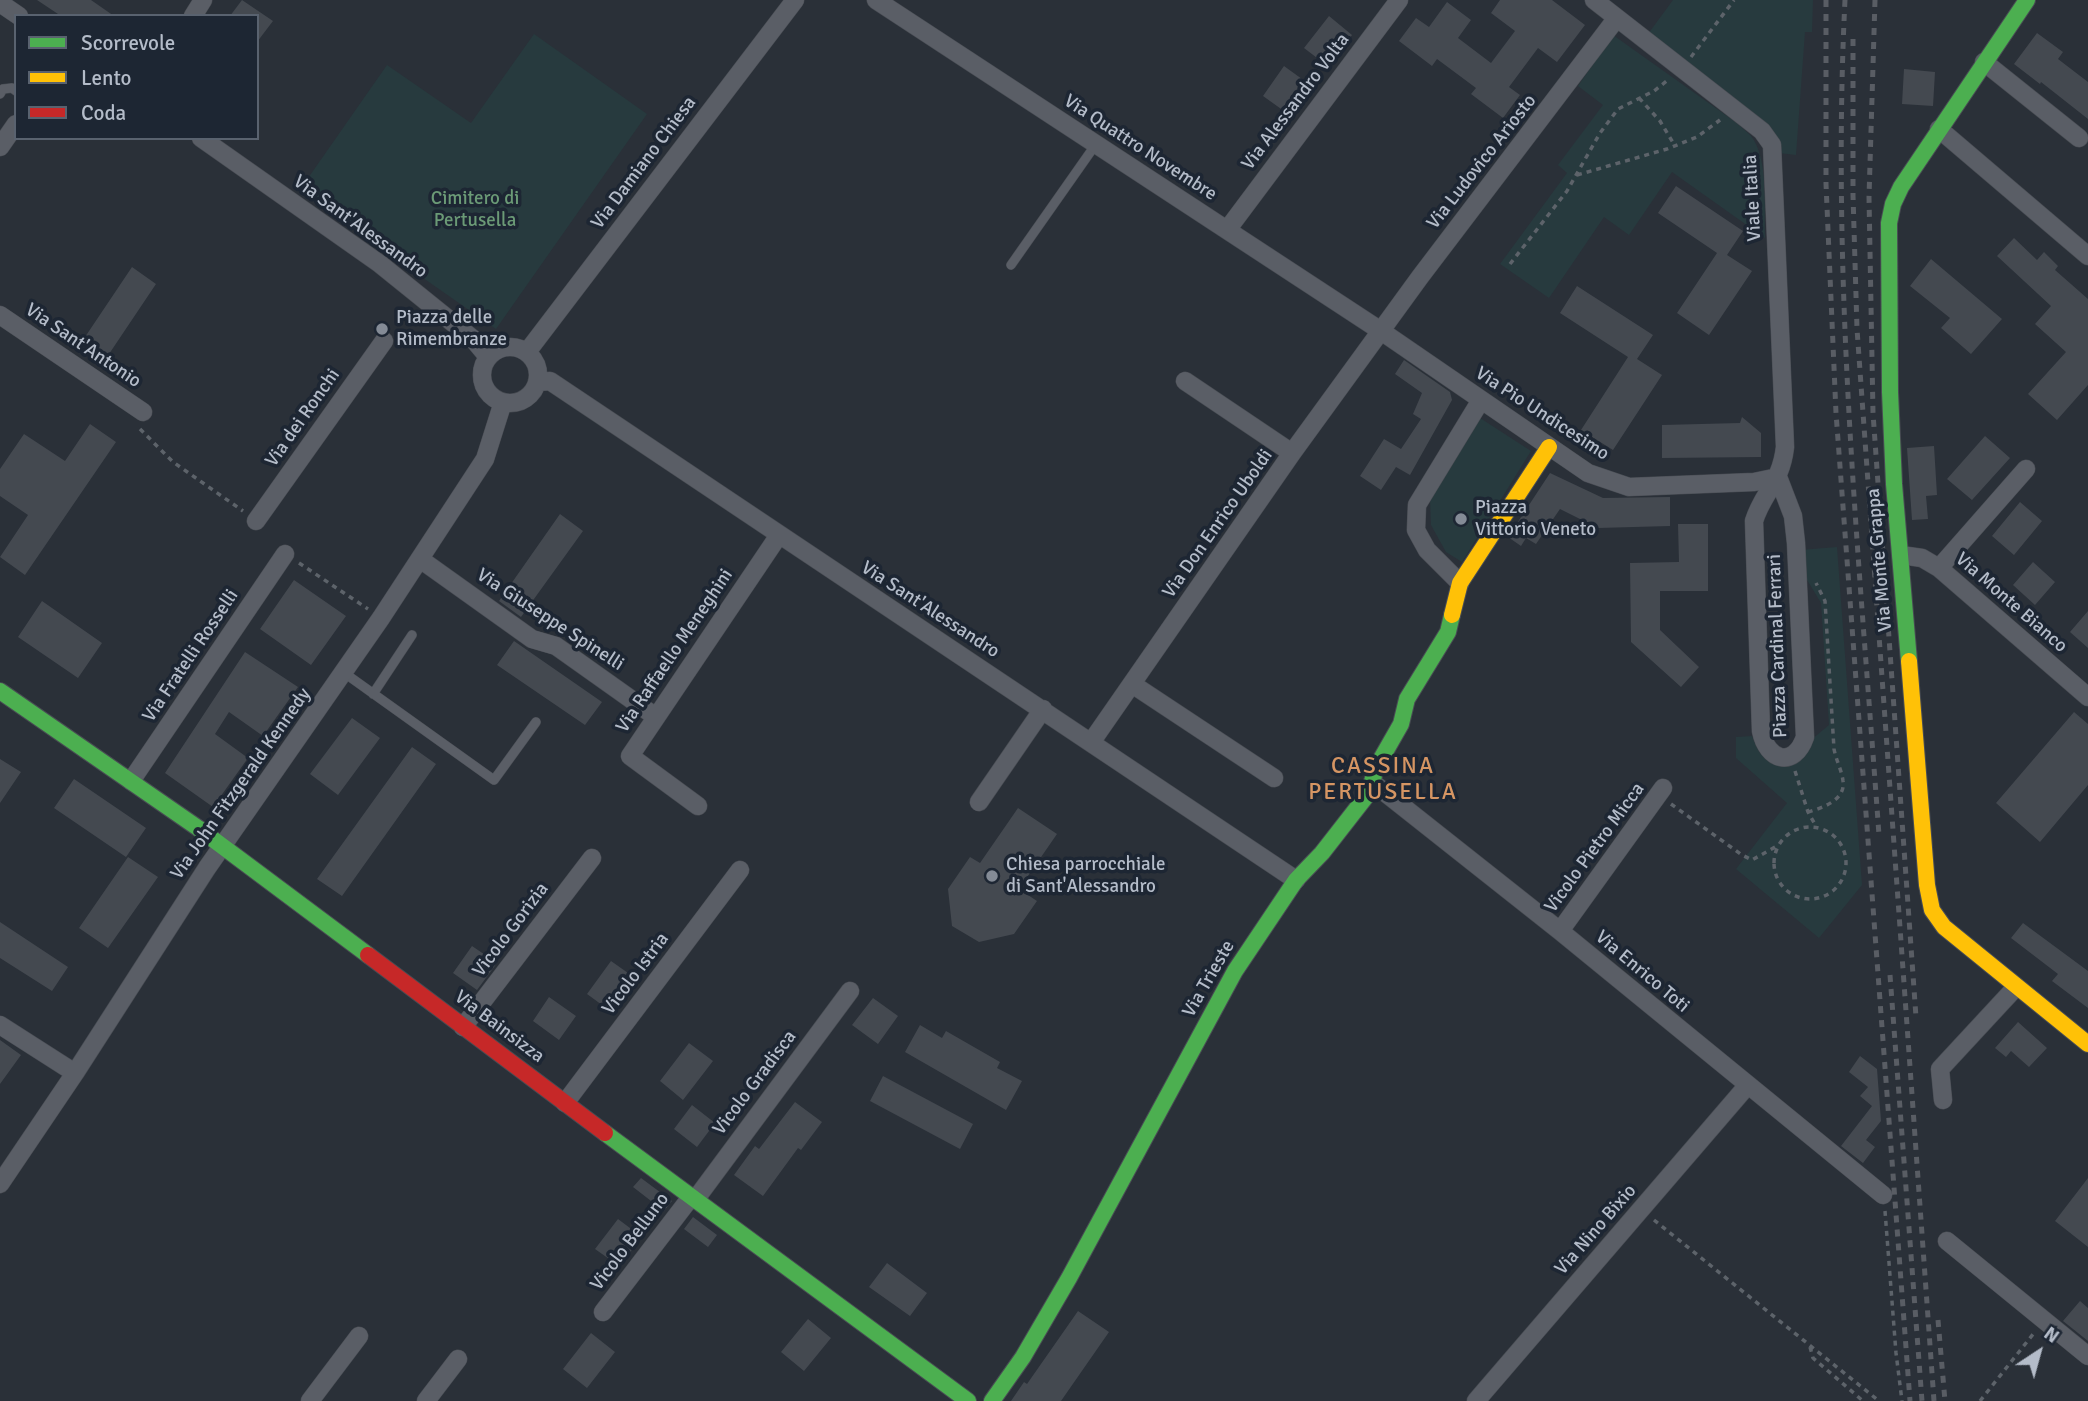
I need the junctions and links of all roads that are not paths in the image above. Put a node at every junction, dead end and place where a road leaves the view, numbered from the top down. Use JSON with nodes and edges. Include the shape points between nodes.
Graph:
{"nodes":[{"id":1,"x":795,"y":0,"type":"edge"},
{"id":2,"x":876,"y":0,"type":"edge"},
{"id":3,"x":1399,"y":0,"type":"edge"},
{"id":4,"x":1594,"y":0,"type":"edge"},
{"id":5,"x":2026,"y":0,"type":"edge"},
{"id":6,"x":0,"y":4,"type":"edge"},
{"id":7,"x":16,"y":14,"type":"edge"},
{"id":8,"x":1616,"y":19,"type":"junction"},
{"id":9,"x":1984,"y":62,"type":"junction"},
{"id":10,"x":14,"y":127,"type":"edge"},
{"id":11,"x":1939,"y":129,"type":"junction"},
{"id":12,"x":2079,"y":138,"type":"dead end"},
{"id":13,"x":204,"y":140,"type":"edge"},
{"id":14,"x":1096,"y":144,"type":"junction"},
{"id":15,"x":0,"y":147,"type":"edge"},
{"id":16,"x":1227,"y":230,"type":"junction"},
{"id":17,"x":2088,"y":256,"type":"edge"},
{"id":18,"x":1011,"y":265,"type":"dead end"},
{"id":19,"x":0,"y":315,"type":"edge"},
{"id":20,"x":1381,"y":331,"type":"junction"},
{"id":21,"x":384,"y":341,"type":"dead end"},
{"id":22,"x":527,"y":352,"type":"junction"},
{"id":23,"x":488,"y":357,"type":"junction"},
{"id":24,"x":1185,"y":381,"type":"dead end"},
{"id":25,"x":537,"y":382,"type":"junction"},
{"id":26,"x":1481,"y":400,"type":"junction"},
{"id":27,"x":503,"y":402,"type":"junction"},
{"id":28,"x":139,"y":419,"type":"road end"},
{"id":29,"x":1549,"y":447,"type":"junction"},
{"id":30,"x":1292,"y":453,"type":"junction"},
{"id":31,"x":2026,"y":469,"type":"dead end"},
{"id":32,"x":1778,"y":477,"type":"junction"},
{"id":33,"x":256,"y":520,"type":"road end"},
{"id":34,"x":779,"y":535,"type":"junction"},
{"id":35,"x":285,"y":554,"type":"road end"},
{"id":36,"x":1901,"y":555,"type":"junction"},
{"id":37,"x":420,"y":559,"type":"junction"},
{"id":38,"x":1939,"y":568,"type":"junction"},
{"id":39,"x":1460,"y":583,"type":"junction"},
{"id":40,"x":412,"y":635,"type":"dead end"},
{"id":41,"x":343,"y":672,"type":"junction"},
{"id":42,"x":1132,"y":684,"type":"junction"},
{"id":43,"x":0,"y":691,"type":"edge"},
{"id":44,"x":373,"y":694,"type":"junction"},
{"id":45,"x":2088,"y":697,"type":"edge"},
{"id":46,"x":1043,"y":709,"type":"junction"},
{"id":47,"x":656,"y":717,"type":"junction"},
{"id":48,"x":536,"y":722,"type":"dead end"},
{"id":49,"x":1092,"y":741,"type":"junction"},
{"id":50,"x":1274,"y":778,"type":"dead end"},
{"id":51,"x":131,"y":781,"type":"junction"},
{"id":52,"x":1373,"y":783,"type":"junction"},
{"id":53,"x":1660,"y":792,"type":"road end"},
{"id":54,"x":979,"y":802,"type":"dead end"},
{"id":55,"x":698,"y":806,"type":"dead end"},
{"id":56,"x":222,"y":846,"type":"junction"},
{"id":57,"x":592,"y":858,"type":"dead end"},
{"id":58,"x":740,"y":870,"type":"dead end"},
{"id":59,"x":1296,"y":880,"type":"junction"},
{"id":60,"x":1560,"y":931,"type":"junction"},
{"id":61,"x":2016,"y":987,"type":"junction"},
{"id":62,"x":850,"y":991,"type":"dead end"},
{"id":63,"x":0,"y":1025,"type":"edge"},
{"id":64,"x":463,"y":1027,"type":"junction"},
{"id":65,"x":2088,"y":1044,"type":"edge"},
{"id":66,"x":75,"y":1073,"type":"junction"},
{"id":67,"x":1747,"y":1086,"type":"junction"},
{"id":68,"x":1943,"y":1100,"type":"dead end"},
{"id":69,"x":565,"y":1103,"type":"junction"},
{"id":70,"x":0,"y":1184,"type":"edge"},
{"id":71,"x":1883,"y":1195,"type":"road end"},
{"id":72,"x":693,"y":1199,"type":"junction"},
{"id":73,"x":1947,"y":1241,"type":"dead end"},
{"id":74,"x":603,"y":1312,"type":"dead end"},
{"id":75,"x":359,"y":1336,"type":"dead end"},
{"id":76,"x":2088,"y":1356,"type":"edge"},
{"id":77,"x":458,"y":1359,"type":"dead end"},
{"id":78,"x":310,"y":1401,"type":"edge"},
{"id":79,"x":426,"y":1401,"type":"edge"},
{"id":80,"x":968,"y":1401,"type":"edge"},
{"id":81,"x":992,"y":1401,"type":"edge"},
{"id":82,"x":1476,"y":1401,"type":"edge"}],
"edges":[{"from":1,"to":22,"type":"street","name":"Via Damiano Chiesa"},
{"from":2,"to":14,"type":"street","name":"Via Quattro Novembre"},
{"from":3,"to":16,"type":"street","name":"Via Alessandro Volta"},
{"from":4,"to":8,"type":"street","name":"Viale Italia"},
{"from":5,"to":9,"type":"street","name":"Via Monte Grappa"},
{"from":6,"to":7,"type":"street"},
{"from":8,"to":20,"type":"street","name":"Via Ludovico Ariosto"},
{"from":8,"to":32,"type":"street","name":"Viale Italia","via":[[1762,131],[1772,145],[1785,447]]},
{"from":9,"to":11,"type":"street","name":"Via Monte Grappa"},
{"from":9,"to":12,"type":"street"},
{"from":10,"to":15,"type":"street"},
{"from":11,"to":17,"type":"street"},
{"from":11,"to":36,"type":"street","name":"Via Monte Grappa","via":[[1901,187],[1889,223],[1891,405]]},
{"from":13,"to":23,"type":"street","name":"Via Sant'Alessandro","via":[[380,264],[473,339]]},
{"from":14,"to":16,"type":"street","name":"Via Quattro Novembre"},
{"from":14,"to":18,"type":"lane"},
{"from":16,"to":20,"type":"street","name":"Via Quattro Novembre"},
{"from":19,"to":28,"type":"street","name":"Via Sant'Antonio"},
{"from":20,"to":26,"type":"street","name":"Via Pio Undicesimo"},
{"from":20,"to":30,"type":"street","name":"Via Don Enrico Uboldi"},
{"from":21,"to":33,"type":"street","name":"Via dei Ronchi"},
{"from":22,"to":23,"type":"street","via":[[504,347]]},
{"from":22,"to":25,"type":"street","via":[[536,363]]},
{"from":23,"to":27,"type":"street","via":[[482,367],[484,385]]},
{"from":24,"to":30,"type":"street"},
{"from":25,"to":27,"type":"street","via":[[527,397]]},
{"from":25,"to":34,"type":"street","name":"Via Sant'Alessandro","via":[[550,381]]},
{"from":26,"to":29,"type":"street","name":"Via Pio Undicesimo"},
{"from":26,"to":39,"type":"street","via":[[1417,505],[1416,530],[1427,550]]},
{"from":27,"to":37,"type":"street","name":"Via John Fitzgerald Kennedy","via":[[485,459]]},
{"from":29,"to":32,"type":"street","name":"Via Pio Undicesimo","via":[[1588,473],[1629,487]]},
{"from":29,"to":39,"type":"street"},
{"from":30,"to":42,"type":"street","name":"Via Don Enrico Uboldi"},
{"from":31,"to":38,"type":"street"},
{"from":32,"to":32,"type":"street","name":"Piazza Cardinal Ferrari","via":[[1754,521],[1761,731],[1770,753],[1781,757],[1793,755],[1805,737],[1797,543],[1793,516]]},
{"from":34,"to":46,"type":"street","name":"Via Sant'Alessandro"},
{"from":34,"to":47,"type":"street","name":"Via Raffaello Meneghini"},
{"from":35,"to":51,"type":"street","name":"Via Fratelli Rosselli"},
{"from":36,"to":38,"type":"street","name":"Via Monte Bianco","via":[[1922,558]]},
{"from":36,"to":61,"type":"street","name":"Via Monte Grappa","via":[[1932,911],[1944,927]]},
{"from":37,"to":41,"type":"street","name":"Via John Fitzgerald Kennedy"},
{"from":37,"to":47,"type":"street","name":"Via Giuseppe Spinelli","via":[[532,639],[556,646]]},
{"from":38,"to":45,"type":"street","name":"Via Monte Bianco"},
{"from":39,"to":52,"type":"street","name":"Via Trieste","via":[[1448,632],[1407,699],[1401,724],[1377,766]]},
{"from":40,"to":44,"type":"lane"},
{"from":41,"to":44,"type":"lane"},
{"from":41,"to":56,"type":"street","name":"Via John Fitzgerald Kennedy"},
{"from":42,"to":49,"type":"street","name":"Via Don Enrico Uboldi"},
{"from":42,"to":50,"type":"street"},
{"from":43,"to":51,"type":"street","name":"Via Bainsizza"},
{"from":44,"to":48,"type":"lane","via":[[494,780]]},
{"from":46,"to":49,"type":"street","name":"Via Sant'Alessandro"},
{"from":46,"to":54,"type":"street"},
{"from":47,"to":55,"type":"street","name":"Via Raffaello Meneghini","via":[[630,756]]},
{"from":49,"to":59,"type":"street","name":"Via Sant'Alessandro"},
{"from":51,"to":56,"type":"street","name":"Via Bainsizza"},
{"from":52,"to":59,"type":"street","name":"Via Trieste","via":[[1322,853]]},
{"from":52,"to":60,"type":"street","name":"Via Enrico Toti"},
{"from":53,"to":60,"type":"street","name":"Vicolo Pietro Micca"},
{"from":56,"to":64,"type":"street","name":"Via Bainsizza"},
{"from":56,"to":66,"type":"street","name":"Via John Fitzgerald Kennedy"},
{"from":57,"to":64,"type":"street","name":"Vicolo Gorizia"},
{"from":58,"to":69,"type":"street","name":"Vicolo Istria"},
{"from":59,"to":81,"type":"street","name":"Via Trieste","via":[[1235,971],[1069,1278]]},
{"from":60,"to":67,"type":"street","name":"Via Enrico Toti"},
{"from":61,"to":65,"type":"street"},
{"from":61,"to":68,"type":"street","via":[[1940,1069]]},
{"from":62,"to":72,"type":"street","name":"Vicolo Gradisca"},
{"from":63,"to":66,"type":"street"},
{"from":64,"to":69,"type":"street","name":"Via Bainsizza"},
{"from":66,"to":70,"type":"street","name":"Via John Fitzgerald Kennedy"},
{"from":67,"to":71,"type":"street","name":"Via Enrico Toti"},
{"from":67,"to":82,"type":"street","name":"Via Nino Bixio"},
{"from":69,"to":72,"type":"street","name":"Via Bainsizza"},
{"from":72,"to":74,"type":"street","name":"Vicolo Belluno"},
{"from":72,"to":80,"type":"street","name":"Via Bainsizza"},
{"from":73,"to":76,"type":"street"},
{"from":75,"to":78,"type":"street"},
{"from":77,"to":79,"type":"street"}]}
